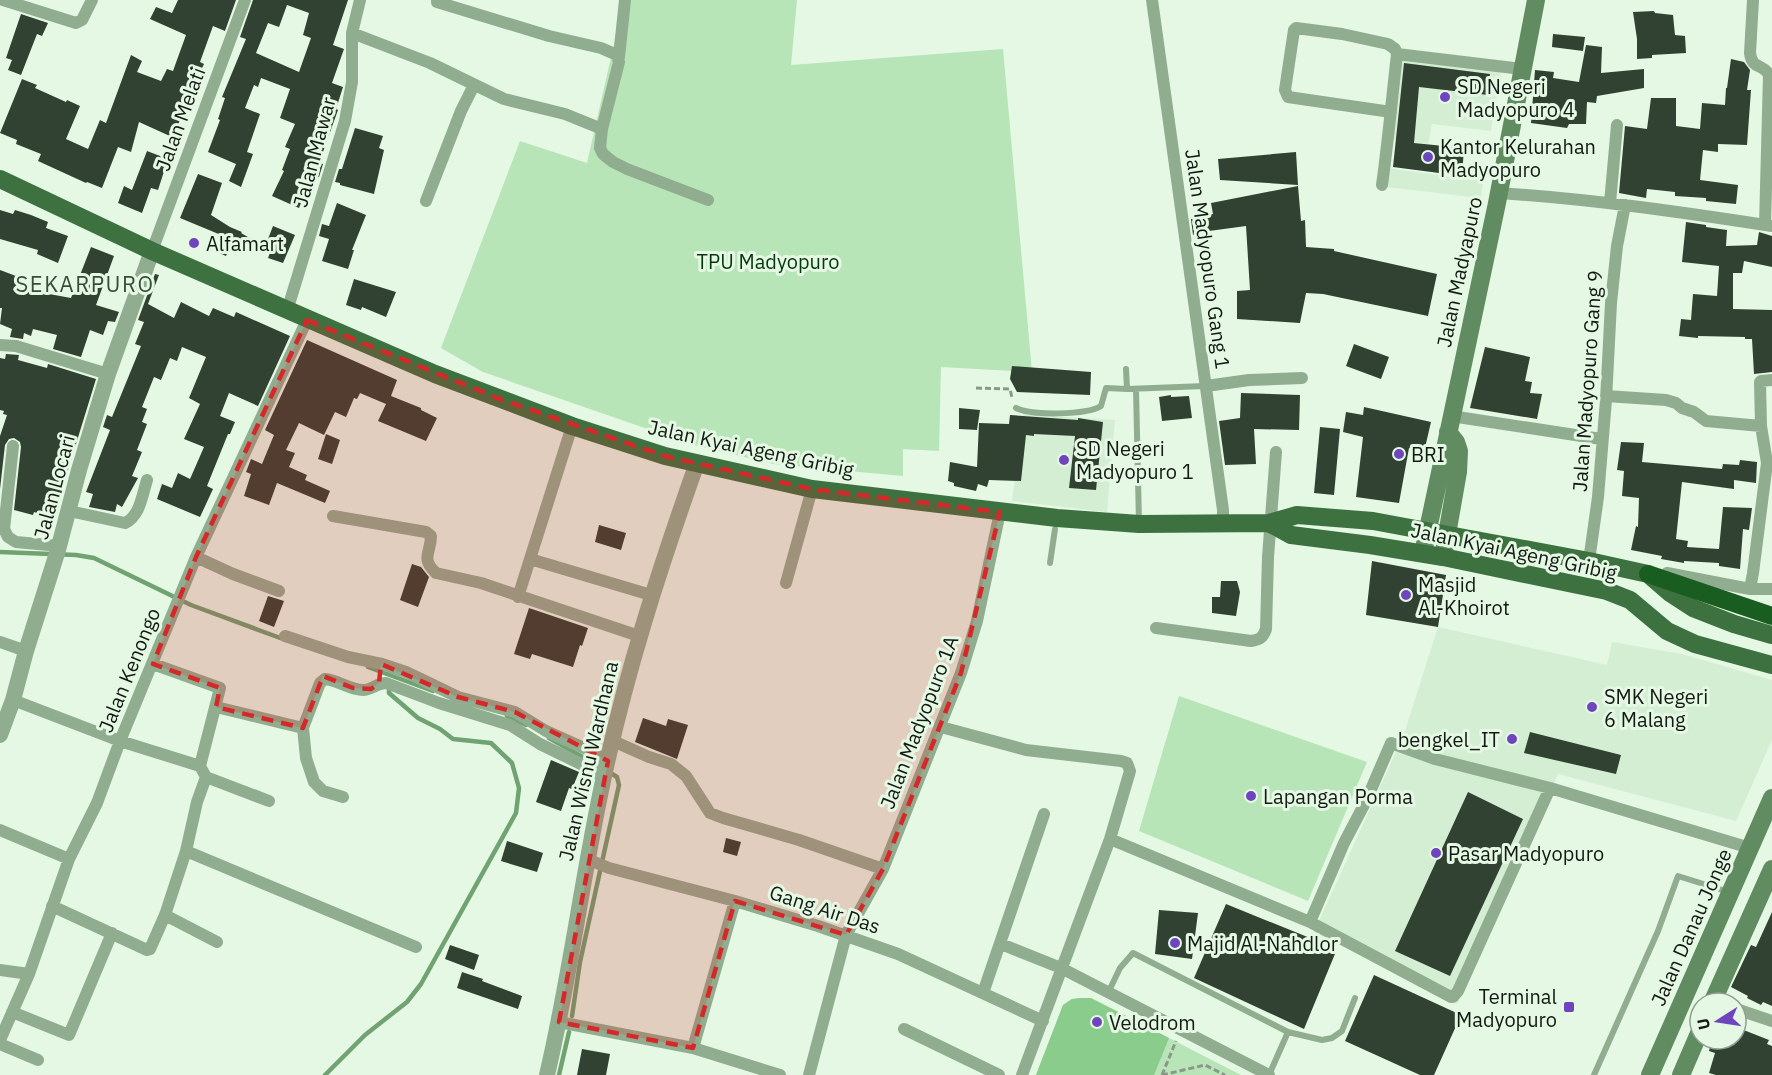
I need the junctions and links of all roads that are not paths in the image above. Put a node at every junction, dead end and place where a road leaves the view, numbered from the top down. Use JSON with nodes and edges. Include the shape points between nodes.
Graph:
{"nodes":[{"id":1,"x":3,"y":0,"type":"edge"},
{"id":2,"x":92,"y":0,"type":"edge"},
{"id":3,"x":245,"y":0,"type":"edge"},
{"id":4,"x":360,"y":0,"type":"edge"},
{"id":5,"x":437,"y":0,"type":"edge"},
{"id":6,"x":626,"y":0,"type":"edge"},
{"id":7,"x":1152,"y":0,"type":"edge"},
{"id":8,"x":1536,"y":0,"type":"edge"},
{"id":9,"x":1753,"y":0,"type":"edge"},
{"id":10,"x":352,"y":33,"type":"junction"},
{"id":11,"x":1397,"y":54,"type":"junction"},
{"id":12,"x":619,"y":57,"type":"junction"},
{"id":13,"x":1522,"y":69,"type":"junction"},
{"id":14,"x":474,"y":85,"type":"junction"},
{"id":15,"x":1391,"y":112,"type":"junction"},
{"id":16,"x":1617,"y":125,"type":"dead end"},
{"id":17,"x":602,"y":129,"type":"junction"},
{"id":18,"x":0,"y":179,"type":"edge"},
{"id":19,"x":1382,"y":185,"type":"dead end"},
{"id":20,"x":1499,"y":193,"type":"junction"},
{"id":21,"x":708,"y":200,"type":"dead end"},
{"id":22,"x":426,"y":201,"type":"dead end"},
{"id":23,"x":1610,"y":203,"type":"junction"},
{"id":24,"x":1625,"y":205,"type":"junction"},
{"id":25,"x":1768,"y":226,"type":"edge"},
{"id":26,"x":152,"y":251,"type":"junction"},
{"id":27,"x":287,"y":311,"type":"junction"},
{"id":28,"x":307,"y":320,"type":"junction"},
{"id":29,"x":0,"y":345,"type":"edge"},
{"id":30,"x":1126,"y":369,"type":"dead end"},
{"id":31,"x":108,"y":374,"type":"junction"},
{"id":32,"x":1302,"y":378,"type":"dead end"},
{"id":33,"x":1772,"y":380,"type":"edge"},
{"id":34,"x":1206,"y":386,"type":"junction"},
{"id":35,"x":1127,"y":389,"type":"junction"},
{"id":36,"x":1136,"y":389,"type":"junction"},
{"id":37,"x":1606,"y":396,"type":"junction"},
{"id":38,"x":1016,"y":408,"type":"road end"},
{"id":39,"x":1450,"y":424,"type":"junction"},
{"id":40,"x":572,"y":426,"type":"junction"},
{"id":41,"x":1761,"y":426,"type":"junction"},
{"id":42,"x":1601,"y":439,"type":"junction"},
{"id":43,"x":13,"y":446,"type":"dead end"},
{"id":44,"x":1275,"y":452,"type":"dead end"},
{"id":45,"x":697,"y":463,"type":"junction"},
{"id":46,"x":147,"y":480,"type":"dead end"},
{"id":47,"x":812,"y":489,"type":"junction"},
{"id":48,"x":69,"y":511,"type":"junction"},
{"id":49,"x":1000,"y":512,"type":"junction"},
{"id":50,"x":333,"y":516,"type":"dead end"},
{"id":51,"x":1269,"y":523,"type":"junction"},
{"id":52,"x":1056,"y":524,"type":"junction"},
{"id":53,"x":1139,"y":524,"type":"junction"},
{"id":54,"x":1223,"y":524,"type":"junction"},
{"id":55,"x":1427,"y":531,"type":"junction"},
{"id":56,"x":1448,"y":535,"type":"junction"},
{"id":57,"x":58,"y":551,"type":"junction"},
{"id":58,"x":1423,"y":553,"type":"junction"},
{"id":59,"x":1443,"y":556,"type":"junction"},
{"id":60,"x":196,"y":557,"type":"junction"},
{"id":61,"x":530,"y":559,"type":"junction"},
{"id":62,"x":1589,"y":561,"type":"junction"},
{"id":63,"x":1050,"y":563,"type":"dead end"},
{"id":64,"x":1648,"y":574,"type":"junction"},
{"id":65,"x":786,"y":583,"type":"dead end"},
{"id":66,"x":1750,"y":589,"type":"junction"},
{"id":67,"x":1772,"y":589,"type":"edge"},
{"id":68,"x":279,"y":591,"type":"dead end"},
{"id":69,"x":651,"y":595,"type":"junction"},
{"id":70,"x":518,"y":597,"type":"junction"},
{"id":71,"x":1772,"y":616,"type":"edge"},
{"id":72,"x":1156,"y":628,"type":"dead end"},
{"id":73,"x":1772,"y":635,"type":"edge"},
{"id":74,"x":285,"y":636,"type":"dead end"},
{"id":75,"x":639,"y":636,"type":"junction"},
{"id":76,"x":0,"y":642,"type":"edge"},
{"id":77,"x":26,"y":651,"type":"junction"},
{"id":78,"x":153,"y":664,"type":"junction"},
{"id":79,"x":1772,"y":665,"type":"edge"},
{"id":80,"x":384,"y":677,"type":"junction"},
{"id":81,"x":13,"y":700,"type":"junction"},
{"id":82,"x":216,"y":707,"type":"junction"},
{"id":83,"x":941,"y":727,"type":"junction"},
{"id":84,"x":303,"y":728,"type":"junction"},
{"id":85,"x":0,"y":735,"type":"edge"},
{"id":86,"x":543,"y":738,"type":"junction"},
{"id":87,"x":120,"y":741,"type":"junction"},
{"id":88,"x":613,"y":741,"type":"junction"},
{"id":89,"x":605,"y":770,"type":"junction"},
{"id":90,"x":203,"y":771,"type":"junction"},
{"id":91,"x":1550,"y":788,"type":"junction"},
{"id":92,"x":343,"y":797,"type":"dead end"},
{"id":93,"x":1772,"y":798,"type":"edge"},
{"id":94,"x":269,"y":801,"type":"dead end"},
{"id":95,"x":1044,"y":814,"type":"dead end"},
{"id":96,"x":0,"y":830,"type":"edge"},
{"id":97,"x":1110,"y":839,"type":"junction"},
{"id":98,"x":1750,"y":848,"type":"junction"},
{"id":99,"x":186,"y":851,"type":"junction"},
{"id":100,"x":69,"y":859,"type":"junction"},
{"id":101,"x":592,"y":861,"type":"junction"},
{"id":102,"x":1772,"y":869,"type":"edge"},
{"id":103,"x":883,"y":870,"type":"junction"},
{"id":104,"x":1730,"y":893,"type":"junction"},
{"id":105,"x":735,"y":901,"type":"junction"},
{"id":106,"x":52,"y":906,"type":"junction"},
{"id":107,"x":165,"y":915,"type":"junction"},
{"id":108,"x":1310,"y":922,"type":"junction"},
{"id":109,"x":112,"y":933,"type":"junction"},
{"id":110,"x":846,"y":935,"type":"junction"},
{"id":111,"x":217,"y":942,"type":"dead end"},
{"id":112,"x":1000,"y":944,"type":"junction"},
{"id":113,"x":416,"y":947,"type":"dead end"},
{"id":114,"x":1703,"y":956,"type":"junction"},
{"id":115,"x":1729,"y":966,"type":"junction"},
{"id":116,"x":1061,"y":968,"type":"junction"},
{"id":117,"x":0,"y":970,"type":"edge"},
{"id":118,"x":28,"y":974,"type":"junction"},
{"id":119,"x":1719,"y":991,"type":"edge"},
{"id":120,"x":983,"y":993,"type":"junction"},
{"id":121,"x":1108,"y":993,"type":"junction"},
{"id":122,"x":1355,"y":998,"type":"dead end"},
{"id":123,"x":12,"y":1012,"type":"junction"},
{"id":124,"x":1748,"y":1013,"type":"edge"},
{"id":125,"x":1043,"y":1021,"type":"junction"},
{"id":126,"x":1772,"y":1021,"type":"edge"},
{"id":127,"x":559,"y":1022,"type":"junction"},
{"id":128,"x":904,"y":1029,"type":"dead end"},
{"id":129,"x":1288,"y":1032,"type":"junction"},
{"id":130,"x":0,"y":1042,"type":"edge"},
{"id":131,"x":693,"y":1048,"type":"junction"},
{"id":132,"x":1691,"y":1051,"type":"edge"},
{"id":133,"x":38,"y":1060,"type":"dead end"},
{"id":134,"x":547,"y":1075,"type":"edge"},
{"id":135,"x":780,"y":1075,"type":"edge"},
{"id":136,"x":809,"y":1075,"type":"edge"},
{"id":137,"x":999,"y":1075,"type":"edge"},
{"id":138,"x":1022,"y":1075,"type":"edge"},
{"id":139,"x":1269,"y":1075,"type":"edge"},
{"id":140,"x":1594,"y":1075,"type":"edge"},
{"id":141,"x":1650,"y":1075,"type":"edge"},
{"id":142,"x":1681,"y":1075,"type":"edge"}],
"edges":[{"from":1,"to":2,"type":"street","via":[[76,23],[82,20]]},
{"from":3,"to":26,"type":"street","name":"Jalan Melati"},
{"from":4,"to":10,"type":"street","name":"Jalan Mawar"},
{"from":5,"to":12,"type":"street","via":[[538,33],[601,48]]},
{"from":6,"to":12,"type":"street"},
{"from":7,"to":34,"type":"street","name":"Jalan Madyopuro Gang 1"},
{"from":8,"to":13,"type":"main road","name":"Jalan Madyapuro"},
{"from":9,"to":25,"type":"street","via":[[1751,61],[1769,73]]},
{"from":10,"to":14,"type":"street"},
{"from":10,"to":27,"type":"street","name":"Jalan Mawar","via":[[352,82],[345,121]]},
{"from":11,"to":13,"type":"street"},
{"from":11,"to":15,"type":"street"},
{"from":11,"to":15,"type":"street","via":[[1388,44],[1296,28],[1285,90],[1288,97]]},
{"from":12,"to":17,"type":"street"},
{"from":13,"to":20,"type":"main road","name":"Jalan Madyapuro"},
{"from":14,"to":17,"type":"street","via":[[504,99],[565,114]]},
{"from":14,"to":22,"type":"street"},
{"from":15,"to":19,"type":"street"},
{"from":16,"to":23,"type":"street"},
{"from":17,"to":21,"type":"street","via":[[600,148],[613,162]]},
{"from":18,"to":26,"type":"main road","name":"Jalan Kyai Ageng Gribig"},
{"from":20,"to":23,"type":"street"},
{"from":20,"to":39,"type":"main road","name":"Jalan Madyapuro"},
{"from":23,"to":24,"type":"street"},
{"from":24,"to":25,"type":"street"},
{"from":24,"to":37,"type":"street","name":"Jalan Madyopuro Gang 9","via":[[1611,303]]},
{"from":26,"to":27,"type":"main road","name":"Jalan Kyai Ageng Gribig"},
{"from":26,"to":31,"type":"street","name":"Jalan Locari"},
{"from":27,"to":28,"type":"main road","name":"Jalan Kyai Ageng Gribig"},
{"from":28,"to":40,"type":"main road","name":"Jalan Kyai Ageng Gribig"},
{"from":28,"to":60,"type":"street","name":"Jalan Kenongo"},
{"from":29,"to":31,"type":"street","via":[[16,346]]},
{"from":30,"to":35,"type":"lane"},
{"from":31,"to":48,"type":"street","name":"Jalan Locari"},
{"from":32,"to":34,"type":"street"},
{"from":33,"to":41,"type":"street","via":[[1760,382]]},
{"from":34,"to":36,"type":"lane"},
{"from":34,"to":54,"type":"street","name":"Jalan Madyopuro Gang 1"},
{"from":35,"to":36,"type":"lane"},
{"from":35,"to":38,"type":"lane","via":[[1106,388],[1101,406],[1095,410],[1053,414]]},
{"from":36,"to":53,"type":"lane"},
{"from":37,"to":41,"type":"street","via":[[1666,400],[1706,421]]},
{"from":37,"to":42,"type":"street","name":"Jalan Madyopuro Gang 9"},
{"from":39,"to":42,"type":"street"},
{"from":39,"to":55,"type":"main road","name":"Jalan Madyapuro"},
{"from":39,"to":56,"type":"main road","via":[[1459,451]]},
{"from":40,"to":45,"type":"main road","name":"Jalan Kyai Ageng Gribig"},
{"from":40,"to":61,"type":"street"},
{"from":41,"to":66,"type":"street","via":[[1767,463]]},
{"from":42,"to":62,"type":"street","name":"Jalan Madyopuro Gang 9"},
{"from":43,"to":57,"type":"street","via":[[4,529],[16,542]]},
{"from":44,"to":51,"type":"street"},
{"from":45,"to":47,"type":"main road","name":"Jalan Kyai Ageng Gribig"},
{"from":45,"to":69,"type":"street","name":"Jalan Wisnu Wardhana"},
{"from":46,"to":48,"type":"street","via":[[136,513],[125,523]]},
{"from":47,"to":49,"type":"main road","name":"Jalan Kyai Ageng Gribig"},
{"from":47,"to":65,"type":"street"},
{"from":48,"to":57,"type":"street","name":"Jalan Locari"},
{"from":49,"to":52,"type":"main road","name":"Jalan Kyai Ageng Gribig"},
{"from":49,"to":83,"type":"street","name":"Jalan Madyopuro 1A","via":[[977,621]]},
{"from":50,"to":70,"type":"street","via":[[426,532],[431,541],[426,558],[436,573]]},
{"from":51,"to":54,"type":"main road","name":"Jalan Kyai Ageng Gribig"},
{"from":51,"to":55,"type":"main road","name":"Jalan Kyai Ageng Gribig","via":[[1297,515],[1373,521]]},
{"from":51,"to":58,"type":"main road","name":"Jalan Kyai Ageng Gribig","via":[[1292,535]]},
{"from":51,"to":72,"type":"street","via":[[1264,636],[1251,641]]},
{"from":52,"to":53,"type":"main road","name":"Jalan Kyai Ageng Gribig"},
{"from":52,"to":63,"type":"lane"},
{"from":53,"to":54,"type":"main road","name":"Jalan Kyai Ageng Gribig"},
{"from":55,"to":56,"type":"main road","name":"Jalan Kyai Ageng Gribig"},
{"from":55,"to":58,"type":"main road","name":"Jalan Madyapuro"},
{"from":56,"to":59,"type":"main road"},
{"from":56,"to":62,"type":"main road","name":"Jalan Kyai Ageng Gribig"},
{"from":57,"to":77,"type":"street","name":"Jalan Locari"},
{"from":58,"to":59,"type":"main road","name":"Jalan Kyai Ageng Gribig"},
{"from":59,"to":79,"type":"main road","name":"Jalan Kyai Ageng Gribig","via":[[1607,591],[1630,600],[1667,631],[1695,644]]},
{"from":60,"to":68,"type":"street"},
{"from":60,"to":78,"type":"street","name":"Jalan Kenongo"},
{"from":61,"to":69,"type":"street"},
{"from":61,"to":70,"type":"street"},
{"from":62,"to":64,"type":"main road","name":"Jalan Kyai Ageng Gribig"},
{"from":64,"to":66,"type":"street","via":[[1661,572]]},
{"from":64,"to":71,"type":"highway"},
{"from":64,"to":73,"type":"main road","name":"Jalan Kyai Ageng Gribig","via":[[1693,608]]},
{"from":66,"to":67,"type":"street"},
{"from":69,"to":75,"type":"street","name":"Jalan Wisnu Wardhana"},
{"from":70,"to":75,"type":"street"},
{"from":74,"to":80,"type":"street","via":[[348,657]]},
{"from":75,"to":88,"type":"street","name":"Jalan Wisnu Wardhana"},
{"from":76,"to":77,"type":"street"},
{"from":77,"to":81,"type":"street","name":"Jalan Locari"},
{"from":78,"to":82,"type":"street","via":[[220,688]]},
{"from":78,"to":87,"type":"street","name":"Jalan Kenongo"},
{"from":80,"to":84,"type":"street","via":[[371,689],[362,690],[325,679]]},
{"from":80,"to":86,"type":"street","via":[[439,703]]},
{"from":80,"to":86,"type":"street","via":[[406,672],[458,697],[515,712]]},
{"from":81,"to":85,"type":"street","name":"Jalan Locari"},
{"from":81,"to":87,"type":"street"},
{"from":82,"to":84,"type":"street"},
{"from":82,"to":90,"type":"street"},
{"from":83,"to":97,"type":"street","via":[[1026,750],[1127,763],[1130,771]]},
{"from":83,"to":103,"type":"street","name":"Jalan Madyopuro 1A"},
{"from":84,"to":92,"type":"street","via":[[306,758],[314,782]]},
{"from":86,"to":89,"type":"street","via":[[585,766]]},
{"from":87,"to":90,"type":"street"},
{"from":87,"to":100,"type":"street","name":"Jalan Kenongo","via":[[97,803]]},
{"from":88,"to":89,"type":"street","name":"Jalan Wisnu Wardhana"},
{"from":88,"to":103,"type":"street","via":[[671,764],[686,776],[710,813]]},
{"from":89,"to":101,"type":"street","name":"Jalan Wisnu Wardhana"},
{"from":90,"to":94,"type":"street"},
{"from":90,"to":99,"type":"street"},
{"from":91,"to":98,"type":"street"},
{"from":91,"to":108,"type":"street","via":[[1435,759],[1391,742]]},
{"from":91,"to":108,"type":"street","via":[[1453,997]]},
{"from":93,"to":98,"type":"main road","name":"Jalan Danau Jonge"},
{"from":95,"to":112,"type":"street"},
{"from":96,"to":100,"type":"street"},
{"from":97,"to":108,"type":"street"},
{"from":97,"to":116,"type":"street"},
{"from":98,"to":104,"type":"main road","name":"Jalan Danau Jonge"},
{"from":99,"to":107,"type":"street"},
{"from":99,"to":113,"type":"street"},
{"from":100,"to":106,"type":"street","name":"Jalan Kenongo"},
{"from":101,"to":105,"type":"street","name":"Gang Air Das"},
{"from":101,"to":127,"type":"street","name":"Jalan Wisnu Wardhana"},
{"from":102,"to":115,"type":"main road"},
{"from":103,"to":110,"type":"street","name":"Jalan Madyopuro 1A"},
{"from":104,"to":114,"type":"main road","name":"Jalan Danau Jonge"},
{"from":104,"to":140,"type":"lane","via":[[1678,876]]},
{"from":105,"to":110,"type":"street","name":"Gang Air Das"},
{"from":105,"to":131,"type":"street"},
{"from":106,"to":109,"type":"street"},
{"from":106,"to":118,"type":"street","name":"Jalan Kenongo"},
{"from":107,"to":109,"type":"street","via":[[150,950]]},
{"from":107,"to":111,"type":"street"},
{"from":109,"to":123,"type":"street","via":[[69,1035]]},
{"from":110,"to":120,"type":"street","name":"Gang Air Das"},
{"from":110,"to":136,"type":"street","name":"Jalan Madyopuro 1A"},
{"from":112,"to":116,"type":"street"},
{"from":112,"to":120,"type":"street"},
{"from":114,"to":115,"type":"main road"},
{"from":114,"to":141,"type":"main road","name":"Jalan Danau Jonge"},
{"from":115,"to":119,"type":"main road"},
{"from":116,"to":121,"type":"street"},
{"from":116,"to":125,"type":"street"},
{"from":117,"to":118,"type":"street"},
{"from":118,"to":123,"type":"street","name":"Jalan Kenongo"},
{"from":120,"to":125,"type":"street","name":"Gang Air Das"},
{"from":121,"to":129,"type":"lane","via":[[1118,971],[1133,953]]},
{"from":121,"to":139,"type":"street"},
{"from":122,"to":129,"type":"lane","via":[[1342,1031],[1332,1038],[1322,1040]]},
{"from":123,"to":130,"type":"street","name":"Jalan Kenongo"},
{"from":124,"to":126,"type":"street"},
{"from":125,"to":138,"type":"street"},
{"from":127,"to":131,"type":"street"},
{"from":127,"to":134,"type":"street","name":"Jalan Wisnu Wardhana"},
{"from":128,"to":137,"type":"street"},
{"from":129,"to":139,"type":"lane"},
{"from":130,"to":133,"type":"street"},
{"from":131,"to":135,"type":"street"},
{"from":132,"to":142,"type":"main road"}]}
